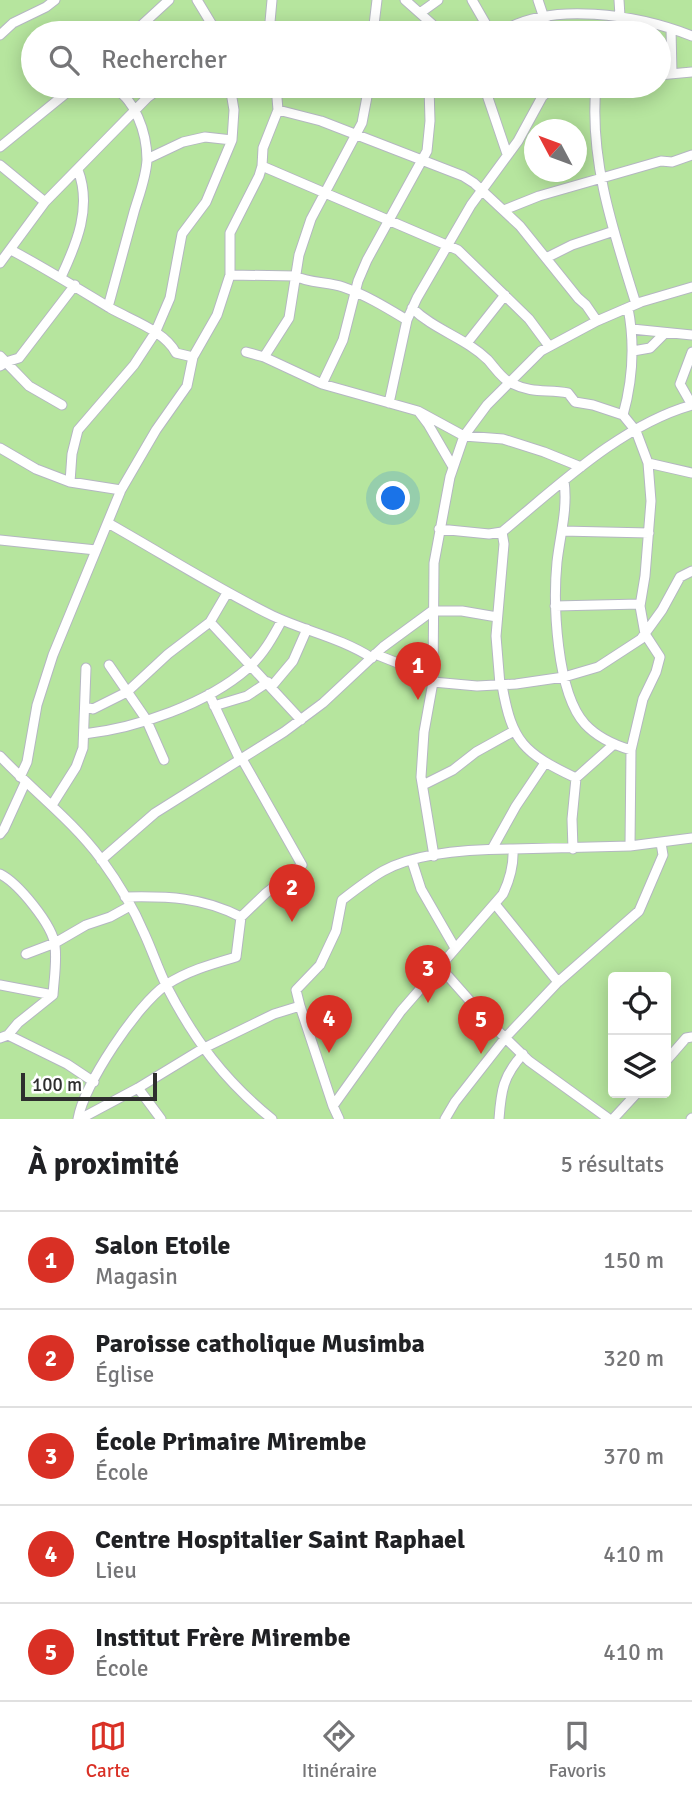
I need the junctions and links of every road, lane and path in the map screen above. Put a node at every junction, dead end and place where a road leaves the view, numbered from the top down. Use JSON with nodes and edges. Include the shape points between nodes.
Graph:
{"nodes":[{"id":1,"x":55,"y":0,"type":"edge"},
{"id":2,"x":169,"y":0,"type":"edge"},
{"id":3,"x":197,"y":0,"type":"edge"},
{"id":4,"x":272,"y":0,"type":"edge"},
{"id":5,"x":377,"y":0,"type":"edge"},
{"id":6,"x":405,"y":0,"type":"edge"},
{"id":7,"x":438,"y":0,"type":"edge"},
{"id":8,"x":472,"y":0,"type":"edge"},
{"id":9,"x":538,"y":0,"type":"edge"},
{"id":10,"x":619,"y":0,"type":"edge"},
{"id":11,"x":420,"y":13,"type":"junction"},
{"id":12,"x":543,"y":14,"type":"junction"},
{"id":13,"x":620,"y":16,"type":"junction"},
{"id":14,"x":146,"y":21,"type":"edge"},
{"id":15,"x":210,"y":21,"type":"edge"},
{"id":16,"x":270,"y":21,"type":"edge"},
{"id":17,"x":374,"y":21,"type":"edge"},
{"id":18,"x":429,"y":21,"type":"edge"},
{"id":19,"x":484,"y":21,"type":"edge"},
{"id":20,"x":522,"y":21,"type":"edge"},
{"id":21,"x":545,"y":21,"type":"edge"},
{"id":22,"x":640,"y":21,"type":"edge"},
{"id":23,"x":671,"y":29,"type":"joint"},
{"id":24,"x":0,"y":35,"type":"edge"},
{"id":25,"x":692,"y":36,"type":"edge"},
{"id":26,"x":692,"y":72,"type":"edge"},
{"id":27,"x":672,"y":75,"type":"joint"},
{"id":28,"x":60,"y":98,"type":"edge"},
{"id":29,"x":124,"y":98,"type":"edge"},
{"id":30,"x":150,"y":98,"type":"edge"},
{"id":31,"x":232,"y":98,"type":"edge"},
{"id":32,"x":277,"y":98,"type":"edge"},
{"id":33,"x":367,"y":98,"type":"edge"},
{"id":34,"x":429,"y":98,"type":"edge"},
{"id":35,"x":488,"y":98,"type":"edge"},
{"id":36,"x":541,"y":98,"type":"edge"},
{"id":37,"x":595,"y":98,"type":"edge"},
{"id":38,"x":278,"y":110,"type":"junction"},
{"id":39,"x":135,"y":111,"type":"junction"},
{"id":40,"x":357,"y":135,"type":"junction"},
{"id":41,"x":232,"y":140,"type":"junction"},
{"id":42,"x":0,"y":147,"type":"edge"},
{"id":43,"x":507,"y":154,"type":"junction"},
{"id":44,"x":692,"y":155,"type":"edge"},
{"id":45,"x":147,"y":159,"type":"junction"},
{"id":46,"x":423,"y":162,"type":"junction"},
{"id":47,"x":0,"y":165,"type":"edge"},
{"id":48,"x":262,"y":166,"type":"junction"},
{"id":49,"x":78,"y":170,"type":"junction"},
{"id":50,"x":601,"y":178,"type":"junction"},
{"id":51,"x":481,"y":189,"type":"junction"},
{"id":52,"x":326,"y":193,"type":"junction"},
{"id":53,"x":45,"y":202,"type":"junction"},
{"id":54,"x":504,"y":210,"type":"junction"},
{"id":55,"x":388,"y":220,"type":"junction"},
{"id":56,"x":614,"y":231,"type":"junction"},
{"id":57,"x":449,"y":246,"type":"junction"},
{"id":58,"x":11,"y":250,"type":"junction"},
{"id":59,"x":546,"y":258,"type":"junction"},
{"id":60,"x":0,"y":263,"type":"edge"},
{"id":61,"x":230,"y":275,"type":"junction"},
{"id":62,"x":296,"y":276,"type":"junction"},
{"id":63,"x":61,"y":277,"type":"junction"},
{"id":64,"x":75,"y":285,"type":"junction"},
{"id":65,"x":692,"y":287,"type":"edge"},
{"id":66,"x":355,"y":292,"type":"junction"},
{"id":67,"x":505,"y":295,"type":"junction"},
{"id":68,"x":632,"y":306,"type":"junction"},
{"id":69,"x":108,"y":307,"type":"junction"},
{"id":70,"x":412,"y":309,"type":"junction"},
{"id":71,"x":407,"y":320,"type":"junction"},
{"id":72,"x":597,"y":321,"type":"junction"},
{"id":73,"x":632,"y":329,"type":"junction"},
{"id":74,"x":155,"y":333,"type":"junction"},
{"id":75,"x":665,"y":333,"type":"junction"},
{"id":76,"x":692,"y":335,"type":"edge"},
{"id":77,"x":467,"y":343,"type":"junction"},
{"id":78,"x":549,"y":346,"type":"junction"},
{"id":79,"x":633,"y":351,"type":"junction"},
{"id":80,"x":246,"y":352,"type":"dead end"},
{"id":81,"x":692,"y":352,"type":"edge"},
{"id":82,"x":192,"y":357,"type":"junction"},
{"id":83,"x":264,"y":357,"type":"junction"},
{"id":84,"x":2,"y":361,"type":"edge"},
{"id":85,"x":508,"y":382,"type":"junction"},
{"id":86,"x":322,"y":384,"type":"junction"},
{"id":87,"x":389,"y":402,"type":"junction"},
{"id":88,"x":62,"y":405,"type":"dead end"},
{"id":89,"x":418,"y":411,"type":"junction"},
{"id":90,"x":624,"y":415,"type":"junction"},
{"id":91,"x":636,"y":430,"type":"junction"},
{"id":92,"x":464,"y":436,"type":"junction"},
{"id":93,"x":0,"y":448,"type":"edge"},
{"id":94,"x":648,"y":463,"type":"junction"},
{"id":95,"x":453,"y":467,"type":"junction"},
{"id":96,"x":581,"y":467,"type":"junction"},
{"id":97,"x":692,"y":473,"type":"edge"},
{"id":98,"x":564,"y":481,"type":"junction"},
{"id":99,"x":70,"y":482,"type":"junction"},
{"id":100,"x":121,"y":489,"type":"junction"},
{"id":101,"x":108,"y":523,"type":"junction"},
{"id":102,"x":439,"y":529,"type":"junction"},
{"id":103,"x":562,"y":531,"type":"junction"},
{"id":104,"x":502,"y":532,"type":"junction"},
{"id":105,"x":649,"y":533,"type":"junction"},
{"id":106,"x":0,"y":540,"type":"edge"},
{"id":107,"x":96,"y":550,"type":"junction"},
{"id":108,"x":692,"y":571,"type":"edge"},
{"id":109,"x":227,"y":593,"type":"junction"},
{"id":110,"x":640,"y":604,"type":"junction"},
{"id":111,"x":555,"y":606,"type":"junction"},
{"id":112,"x":432,"y":611,"type":"junction"},
{"id":113,"x":497,"y":617,"type":"junction"},
{"id":114,"x":282,"y":620,"type":"junction"},
{"id":115,"x":210,"y":622,"type":"junction"},
{"id":116,"x":307,"y":629,"type":"junction"},
{"id":117,"x":645,"y":634,"type":"junction"},
{"id":118,"x":374,"y":656,"type":"junction"},
{"id":119,"x":251,"y":664,"type":"junction"},
{"id":120,"x":110,"y":665,"type":"dead end"},
{"id":121,"x":86,"y":668,"type":"dead end"},
{"id":122,"x":564,"y":677,"type":"junction"},
{"id":123,"x":433,"y":679,"type":"junction"},
{"id":124,"x":270,"y":684,"type":"junction"},
{"id":125,"x":501,"y":685,"type":"junction"},
{"id":126,"x":127,"y":692,"type":"junction"},
{"id":127,"x":209,"y":694,"type":"junction"},
{"id":128,"x":214,"y":706,"type":"junction"},
{"id":129,"x":86,"y":707,"type":"junction"},
{"id":130,"x":146,"y":719,"type":"junction"},
{"id":131,"x":301,"y":720,"type":"junction"},
{"id":132,"x":514,"y":731,"type":"junction"},
{"id":133,"x":84,"y":734,"type":"junction"},
{"id":134,"x":613,"y":745,"type":"junction"},
{"id":135,"x":631,"y":750,"type":"junction"},
{"id":136,"x":0,"y":757,"type":"edge"},
{"id":137,"x":241,"y":759,"type":"junction"},
{"id":138,"x":164,"y":760,"type":"dead end"},
{"id":139,"x":545,"y":763,"type":"junction"},
{"id":140,"x":576,"y":778,"type":"junction"},
{"id":141,"x":23,"y":780,"type":"junction"},
{"id":142,"x":423,"y":785,"type":"junction"},
{"id":143,"x":52,"y":805,"type":"junction"},
{"id":144,"x":0,"y":834,"type":"edge"},
{"id":145,"x":692,"y":838,"type":"edge"},
{"id":146,"x":661,"y":843,"type":"junction"},
{"id":147,"x":630,"y":846,"type":"junction"},
{"id":148,"x":492,"y":849,"type":"junction"},
{"id":149,"x":513,"y":849,"type":"junction"},
{"id":150,"x":573,"y":849,"type":"junction"},
{"id":151,"x":434,"y":856,"type":"junction"},
{"id":152,"x":101,"y":859,"type":"junction"},
{"id":153,"x":412,"y":861,"type":"junction"},
{"id":154,"x":0,"y":874,"type":"edge"},
{"id":155,"x":125,"y":897,"type":"junction"},
{"id":156,"x":495,"y":904,"type":"junction"},
{"id":157,"x":130,"y":906,"type":"junction"},
{"id":158,"x":242,"y":916,"type":"junction"},
{"id":159,"x":55,"y":943,"type":"junction"},
{"id":160,"x":455,"y":948,"type":"junction"},
{"id":161,"x":26,"y":954,"type":"dead end"},
{"id":162,"x":440,"y":967,"type":"junction"},
{"id":163,"x":558,"y":982,"type":"junction"},
{"id":164,"x":0,"y":985,"type":"edge"},
{"id":165,"x":166,"y":985,"type":"junction"},
{"id":166,"x":53,"y":995,"type":"junction"},
{"id":167,"x":300,"y":1006,"type":"junction"},
{"id":168,"x":4,"y":1037,"type":"edge"},
{"id":169,"x":506,"y":1037,"type":"junction"},
{"id":170,"x":692,"y":1037,"type":"edge"},
{"id":171,"x":202,"y":1049,"type":"junction"},
{"id":172,"x":523,"y":1054,"type":"junction"},
{"id":173,"x":671,"y":1055,"type":"edge"},
{"id":174,"x":94,"y":1082,"type":"junction"},
{"id":175,"x":138,"y":1088,"type":"junction"},
{"id":176,"x":632,"y":1098,"type":"edge"},
{"id":177,"x":332,"y":1106,"type":"junction"},
{"id":178,"x":79,"y":1119,"type":"edge"},
{"id":179,"x":161,"y":1119,"type":"edge"},
{"id":180,"x":272,"y":1119,"type":"edge"},
{"id":181,"x":339,"y":1119,"type":"edge"},
{"id":182,"x":445,"y":1119,"type":"edge"},
{"id":183,"x":499,"y":1119,"type":"edge"},
{"id":184,"x":611,"y":1119,"type":"edge"}],
"edges":[{"from":1,"to":24,"type":"street"},
{"from":2,"to":14,"type":"street"},
{"from":3,"to":15,"type":"street"},
{"from":4,"to":16,"type":"street"},
{"from":5,"to":17,"type":"street"},
{"from":6,"to":11,"type":"street"},
{"from":7,"to":11,"type":"street"},
{"from":8,"to":19,"type":"street"},
{"from":9,"to":12,"type":"street"},
{"from":10,"to":13,"type":"street"},
{"from":11,"to":18,"type":"street"},
{"from":12,"to":13,"type":"street","via":[[563,11]]},
{"from":12,"to":20,"type":"street"},
{"from":12,"to":21,"type":"street"},
{"from":13,"to":22,"type":"street"},
{"from":23,"to":25,"type":"street"},
{"from":23,"to":27,"type":"street"},
{"from":26,"to":27,"type":"street"},
{"from":28,"to":42,"type":"street"},
{"from":29,"to":39,"type":"street"},
{"from":30,"to":39,"type":"street"},
{"from":31,"to":41,"type":"street"},
{"from":32,"to":38,"type":"street"},
{"from":33,"to":40,"type":"street"},
{"from":34,"to":46,"type":"street","via":[[429,136]]},
{"from":35,"to":43,"type":"street"},
{"from":36,"to":43,"type":"street"},
{"from":37,"to":50,"type":"street"},
{"from":38,"to":40,"type":"street"},
{"from":38,"to":48,"type":"street","via":[[263,148]]},
{"from":39,"to":45,"type":"street"},
{"from":39,"to":49,"type":"street"},
{"from":40,"to":46,"type":"street"},
{"from":40,"to":52,"type":"street"},
{"from":41,"to":45,"type":"street","via":[[205,137]]},
{"from":41,"to":74,"type":"street","via":[[206,202],[182,234],[170,298]]},
{"from":43,"to":51,"type":"street"},
{"from":44,"to":50,"type":"street"},
{"from":45,"to":69,"type":"street"},
{"from":46,"to":51,"type":"street","via":[[463,176]]},
{"from":46,"to":55,"type":"street"},
{"from":47,"to":53,"type":"street"},
{"from":48,"to":52,"type":"street"},
{"from":48,"to":61,"type":"street","via":[[230,233]]},
{"from":49,"to":53,"type":"street"},
{"from":49,"to":63,"type":"street","via":[[84,185],[84,211]]},
{"from":50,"to":54,"type":"street"},
{"from":50,"to":56,"type":"street"},
{"from":51,"to":54,"type":"street"},
{"from":51,"to":57,"type":"street"},
{"from":52,"to":55,"type":"street"},
{"from":52,"to":62,"type":"street","via":[[304,237]]},
{"from":53,"to":58,"type":"street"},
{"from":54,"to":59,"type":"street"},
{"from":55,"to":57,"type":"street"},
{"from":55,"to":66,"type":"street"},
{"from":56,"to":59,"type":"street"},
{"from":56,"to":68,"type":"street"},
{"from":57,"to":67,"type":"street"},
{"from":57,"to":70,"type":"street"},
{"from":58,"to":60,"type":"street"},
{"from":58,"to":63,"type":"street"},
{"from":59,"to":72,"type":"street"},
{"from":61,"to":62,"type":"street"},
{"from":61,"to":82,"type":"street","via":[[217,314]]},
{"from":62,"to":66,"type":"street"},
{"from":62,"to":83,"type":"street","via":[[289,318]]},
{"from":63,"to":64,"type":"street"},
{"from":64,"to":69,"type":"street"},
{"from":64,"to":84,"type":"street","via":[[19,358]]},
{"from":65,"to":68,"type":"street"},
{"from":66,"to":71,"type":"street"},
{"from":66,"to":86,"type":"street","via":[[343,340]]},
{"from":67,"to":77,"type":"street"},
{"from":67,"to":78,"type":"street"},
{"from":68,"to":72,"type":"street"},
{"from":68,"to":73,"type":"street"},
{"from":69,"to":74,"type":"street"},
{"from":70,"to":71,"type":"street"},
{"from":70,"to":77,"type":"street"},
{"from":71,"to":87,"type":"street"},
{"from":72,"to":78,"type":"street"},
{"from":73,"to":75,"type":"street"},
{"from":73,"to":79,"type":"street"},
{"from":74,"to":82,"type":"street","via":[[177,353]]},
{"from":74,"to":99,"type":"street","via":[[78,430]]},
{"from":75,"to":76,"type":"street"},
{"from":75,"to":79,"type":"street","via":[[650,348]]},
{"from":77,"to":85,"type":"street"},
{"from":78,"to":85,"type":"street"},
{"from":79,"to":90,"type":"street"},
{"from":80,"to":83,"type":"street"},
{"from":81,"to":91,"type":"street","via":[[680,384],[692,405]]},
{"from":82,"to":100,"type":"street","via":[[187,386]]},
{"from":83,"to":86,"type":"street"},
{"from":84,"to":88,"type":"street","via":[[29,386]]},
{"from":85,"to":90,"type":"street","via":[[544,393],[568,393],[575,402]]},
{"from":85,"to":92,"type":"street"},
{"from":86,"to":87,"type":"street"},
{"from":87,"to":89,"type":"street"},
{"from":89,"to":92,"type":"street"},
{"from":89,"to":95,"type":"street"},
{"from":90,"to":91,"type":"street"},
{"from":91,"to":94,"type":"street"},
{"from":91,"to":96,"type":"street"},
{"from":92,"to":95,"type":"street"},
{"from":92,"to":96,"type":"street","via":[[503,439]]},
{"from":93,"to":99,"type":"street"},
{"from":94,"to":97,"type":"street"},
{"from":94,"to":105,"type":"street"},
{"from":95,"to":102,"type":"street"},
{"from":96,"to":98,"type":"street"},
{"from":98,"to":103,"type":"street"},
{"from":98,"to":104,"type":"street"},
{"from":99,"to":100,"type":"street"},
{"from":100,"to":101,"type":"street"},
{"from":101,"to":107,"type":"street"},
{"from":101,"to":109,"type":"street"},
{"from":102,"to":104,"type":"street"},
{"from":102,"to":112,"type":"street"},
{"from":103,"to":105,"type":"street"},
{"from":103,"to":111,"type":"street"},
{"from":104,"to":113,"type":"street"},
{"from":105,"to":110,"type":"street"},
{"from":106,"to":107,"type":"street"},
{"from":107,"to":141,"type":"street","via":[[52,656]]},
{"from":108,"to":117,"type":"street","via":[[680,578]]},
{"from":109,"to":114,"type":"street"},
{"from":109,"to":115,"type":"street"},
{"from":110,"to":111,"type":"street"},
{"from":110,"to":117,"type":"street"},
{"from":111,"to":122,"type":"street"},
{"from":112,"to":113,"type":"street"},
{"from":112,"to":118,"type":"street"},
{"from":112,"to":123,"type":"street"},
{"from":113,"to":125,"type":"street"},
{"from":114,"to":116,"type":"street"},
{"from":114,"to":119,"type":"street"},
{"from":115,"to":119,"type":"street"},
{"from":115,"to":126,"type":"street"},
{"from":116,"to":118,"type":"street"},
{"from":116,"to":124,"type":"street","via":[[293,661]]},
{"from":117,"to":122,"type":"street","via":[[598,667]]},
{"from":117,"to":135,"type":"street","via":[[660,656],[643,699]]},
{"from":118,"to":123,"type":"street"},
{"from":118,"to":131,"type":"street"},
{"from":119,"to":124,"type":"street"},
{"from":119,"to":127,"type":"street"},
{"from":120,"to":126,"type":"street"},
{"from":121,"to":129,"type":"street"},
{"from":122,"to":125,"type":"street"},
{"from":122,"to":134,"type":"street","via":[[584,723]]},
{"from":123,"to":125,"type":"street","via":[[457,685]]},
{"from":123,"to":142,"type":"street","via":[[423,744]]},
{"from":124,"to":128,"type":"street"},
{"from":124,"to":131,"type":"street"},
{"from":125,"to":132,"type":"street"},
{"from":126,"to":129,"type":"street","via":[[93,709]]},
{"from":126,"to":130,"type":"street"},
{"from":127,"to":128,"type":"street"},
{"from":127,"to":130,"type":"street"},
{"from":128,"to":137,"type":"street"},
{"from":129,"to":133,"type":"street"},
{"from":130,"to":133,"type":"street","via":[[120,730]]},
{"from":130,"to":138,"type":"street"},
{"from":131,"to":137,"type":"street"},
{"from":132,"to":139,"type":"street"},
{"from":132,"to":142,"type":"street"},
{"from":133,"to":143,"type":"street","via":[[76,766]]},
{"from":134,"to":135,"type":"street"},
{"from":134,"to":140,"type":"street"},
{"from":135,"to":147,"type":"street"},
{"from":136,"to":141,"type":"street"},
{"from":137,"to":152,"type":"street","via":[[155,813]]},
{"from":137,"to":158,"type":"street","via":[[302,864]]},
{"from":139,"to":140,"type":"street"},
{"from":139,"to":148,"type":"street"},
{"from":140,"to":150,"type":"street"},
{"from":141,"to":143,"type":"street"},
{"from":141,"to":144,"type":"street"},
{"from":142,"to":151,"type":"street"},
{"from":143,"to":152,"type":"street"},
{"from":145,"to":146,"type":"street"},
{"from":146,"to":147,"type":"street"},
{"from":146,"to":163,"type":"street","via":[[663,855],[639,911]]},
{"from":147,"to":150,"type":"street"},
{"from":148,"to":149,"type":"street"},
{"from":148,"to":151,"type":"street"},
{"from":149,"to":150,"type":"street"},
{"from":149,"to":156,"type":"street","via":[[510,879]]},
{"from":151,"to":153,"type":"street"},
{"from":152,"to":155,"type":"street"},
{"from":153,"to":160,"type":"street","via":[[421,889]]},
{"from":153,"to":167,"type":"street","via":[[384,870],[342,900],[337,932],[320,965],[296,990]]},
{"from":154,"to":159,"type":"street","via":[[27,896]]},
{"from":155,"to":157,"type":"street"},
{"from":155,"to":158,"type":"street","via":[[203,901]]},
{"from":156,"to":160,"type":"street"},
{"from":156,"to":163,"type":"street"},
{"from":157,"to":159,"type":"street"},
{"from":157,"to":165,"type":"street"},
{"from":158,"to":165,"type":"street","via":[[236,957],[205,965]]},
{"from":159,"to":161,"type":"street"},
{"from":159,"to":166,"type":"street"},
{"from":160,"to":162,"type":"street"},
{"from":162,"to":169,"type":"street"},
{"from":162,"to":177,"type":"street","via":[[401,1011]]},
{"from":163,"to":169,"type":"street"},
{"from":164,"to":166,"type":"street"},
{"from":165,"to":171,"type":"street"},
{"from":165,"to":174,"type":"street","via":[[127,1026]]},
{"from":166,"to":168,"type":"street"},
{"from":167,"to":171,"type":"street"},
{"from":167,"to":177,"type":"street"},
{"from":168,"to":174,"type":"street","via":[[67,1064]]},
{"from":169,"to":172,"type":"street"},
{"from":169,"to":182,"type":"street"},
{"from":170,"to":173,"type":"street"},
{"from":171,"to":175,"type":"street"},
{"from":171,"to":180,"type":"street","via":[[245,1097]]},
{"from":172,"to":183,"type":"street","via":[[505,1077]]},
{"from":172,"to":184,"type":"street"},
{"from":174,"to":178,"type":"street"},
{"from":175,"to":178,"type":"street"},
{"from":175,"to":179,"type":"street"},
{"from":176,"to":184,"type":"street"},
{"from":177,"to":181,"type":"street"}]}
